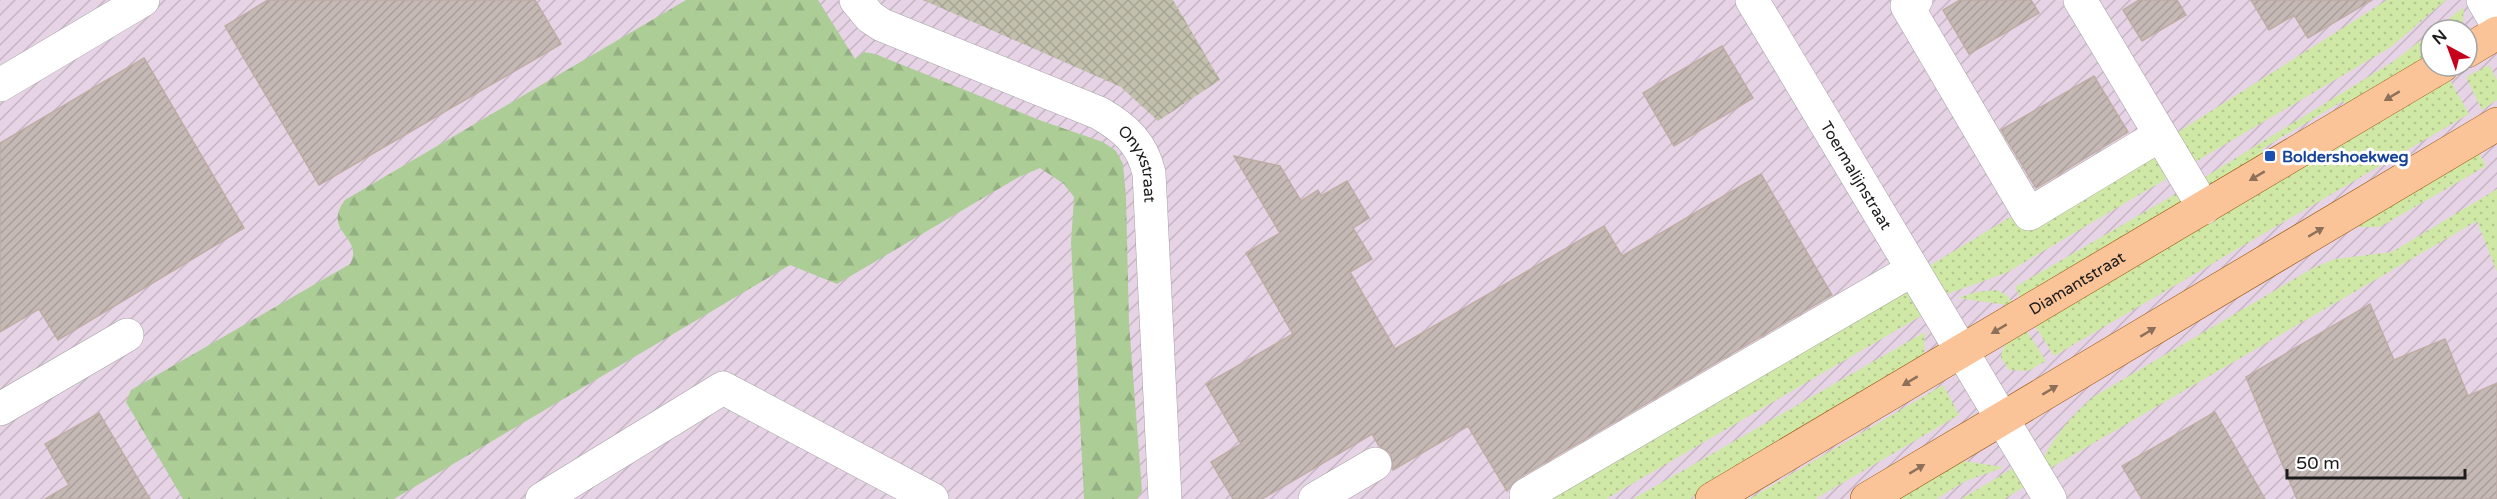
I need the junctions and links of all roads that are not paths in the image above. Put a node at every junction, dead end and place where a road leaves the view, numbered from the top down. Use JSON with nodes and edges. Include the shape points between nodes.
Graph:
{"nodes":[{"id":1,"x":143,"y":0,"type":"edge"},
{"id":2,"x":856,"y":0,"type":"edge"},
{"id":3,"x":1752,"y":0,"type":"edge"},
{"id":4,"x":1916,"y":0,"type":"edge"},
{"id":5,"x":2080,"y":0,"type":"edge"},
{"id":6,"x":2483,"y":0,"type":"edge"},
{"id":7,"x":2497,"y":24,"type":"edge"},
{"id":8,"x":2497,"y":33,"type":"edge"},
{"id":9,"x":2479,"y":44,"type":"edge"},
{"id":10,"x":2422,"y":78,"type":"edge"},
{"id":11,"x":0,"y":85,"type":"edge"},
{"id":12,"x":2497,"y":124,"type":"edge"},
{"id":13,"x":2160,"y":135,"type":"junction"},
{"id":14,"x":2204,"y":208,"type":"junction"},
{"id":15,"x":1912,"y":270,"type":"junction"},
{"id":16,"x":127,"y":335,"type":"dead end"},
{"id":17,"x":1961,"y":351,"type":"junction"},
{"id":18,"x":0,"y":409,"type":"edge"},
{"id":19,"x":2002,"y":419,"type":"junction"},
{"id":20,"x":1375,"y":464,"type":"dead end"},
{"id":21,"x":1526,"y":495,"type":"dead end"},
{"id":22,"x":542,"y":499,"type":"edge"},
{"id":23,"x":932,"y":499,"type":"edge"},
{"id":24,"x":1166,"y":499,"type":"edge"},
{"id":25,"x":1316,"y":499,"type":"edge"},
{"id":26,"x":1712,"y":499,"type":"edge"},
{"id":27,"x":1867,"y":499,"type":"edge"},
{"id":28,"x":2050,"y":499,"type":"edge"}],
"edges":[{"from":1,"to":11,"type":"street"},
{"from":2,"to":24,"type":"street","name":"Onyxstraat","via":[[882,25],[1099,113],[1115,122],[1141,148],[1149,173]]},
{"from":3,"to":15,"type":"street","name":"Toermalijnstraat"},
{"from":4,"to":13,"type":"street","via":[[1907,6],[2029,214]]},
{"from":5,"to":13,"type":"street"},
{"from":6,"to":7,"type":"street"},
{"from":8,"to":9,"type":"main road"},
{"from":10,"to":14,"type":"main road","name":"Diamantstraat","one_way":true},
{"from":19,"to":12,"type":"main road","one_way":true},
{"from":13,"to":14,"type":"street"},
{"from":14,"to":17,"type":"main road","name":"Diamantstraat","one_way":true},
{"from":15,"to":17,"type":"street","name":"Toermalijnstraat"},
{"from":15,"to":21,"type":"street"},
{"from":16,"to":18,"type":"street"},
{"from":17,"to":19,"type":"street","name":"Toermalijnstraat"},
{"from":17,"to":26,"type":"main road","name":"Diamantstraat","one_way":true},
{"from":27,"to":19,"type":"main road","one_way":true},
{"from":19,"to":28,"type":"street","name":"Toermalijnstraat"},
{"from":20,"to":25,"type":"street"},
{"from":22,"to":23,"type":"street","via":[[723,388]]}]}
